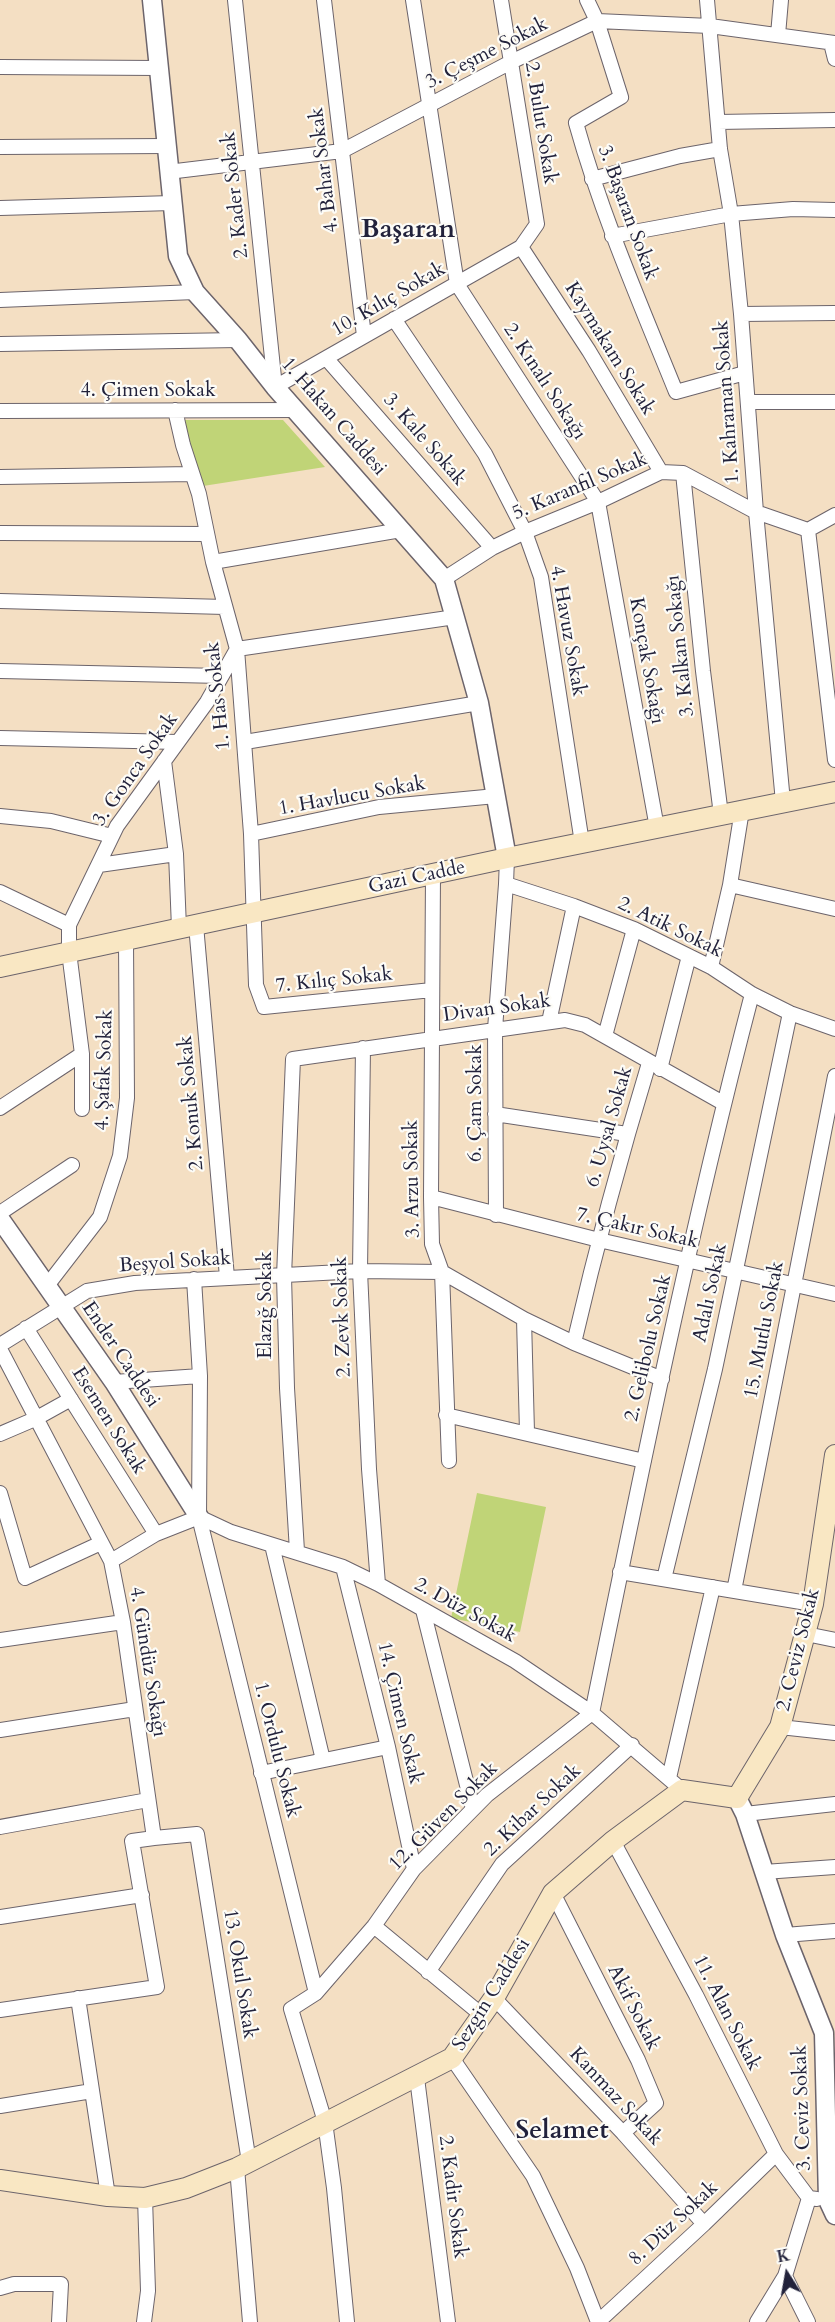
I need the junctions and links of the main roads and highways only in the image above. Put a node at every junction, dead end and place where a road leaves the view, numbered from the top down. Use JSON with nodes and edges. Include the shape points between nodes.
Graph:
{"nodes":[{"id":1,"x":835,"y":792,"type":"edge"},
{"id":2,"x":0,"y":966,"type":"edge"},
{"id":3,"x":835,"y":1460,"type":"edge"},
{"id":4,"x":828,"y":1547,"type":"edge"},
{"id":5,"x":676,"y":1784,"type":"joint"},
{"id":6,"x":0,"y":2180,"type":"edge"}],
"edges":[{"from":1,"to":2,"type":"main road","name":"Gazi Cadde"},
{"from":3,"to":4,"type":"main road","name":"2. Ceviz Sokak"},
{"from":4,"to":5,"type":"main road","name":"2. Ceviz Sokak","via":[[780,1727],[741,1806]]},
{"from":5,"to":6,"type":"main road","name":"Sezgin Caddesi","via":[[553,1893],[483,2016],[452,2058],[243,2165],[186,2188],[145,2198]]}]}
